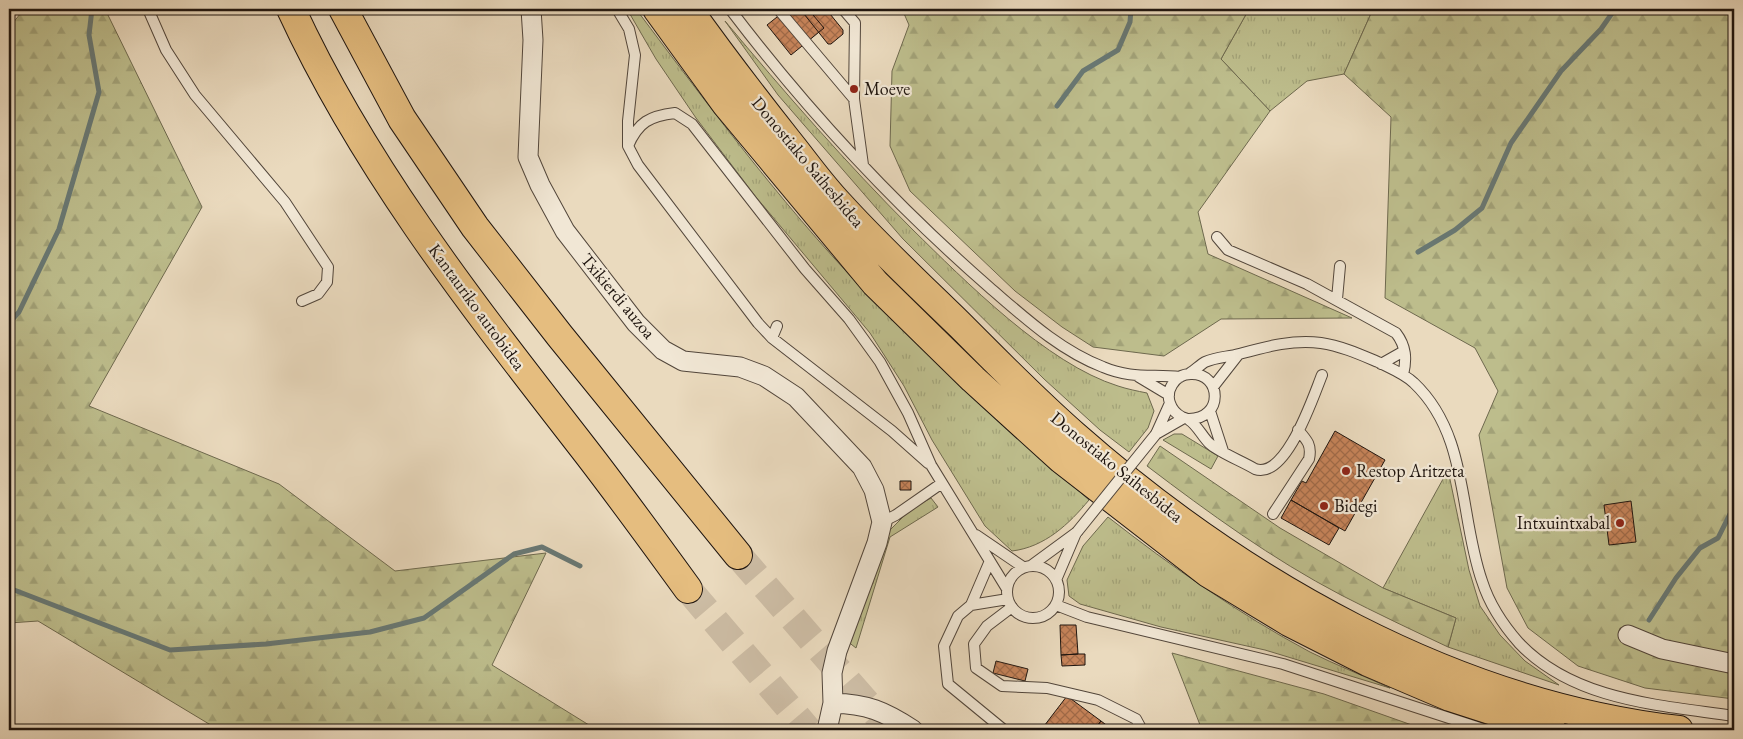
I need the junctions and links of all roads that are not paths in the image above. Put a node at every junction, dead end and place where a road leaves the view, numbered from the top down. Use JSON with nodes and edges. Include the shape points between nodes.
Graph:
{"nodes":[{"id":1,"x":148,"y":9,"type":"edge"},
{"id":2,"x":292,"y":9,"type":"edge"},
{"id":3,"x":343,"y":9,"type":"edge"},
{"id":4,"x":531,"y":9,"type":"edge"},
{"id":5,"x":617,"y":9,"type":"edge"},
{"id":6,"x":657,"y":9,"type":"edge"},
{"id":7,"x":688,"y":9,"type":"edge"},
{"id":8,"x":730,"y":9,"type":"edge"},
{"id":9,"x":778,"y":9,"type":"edge"},
{"id":10,"x":843,"y":9,"type":"edge"},
{"id":11,"x":854,"y":99,"type":"junction"},
{"id":12,"x":628,"y":146,"type":"junction"},
{"id":13,"x":863,"y":165,"type":"junction"},
{"id":14,"x":1217,"y":237,"type":"dead end"},
{"id":15,"x":1340,"y":266,"type":"dead end"},
{"id":16,"x":1337,"y":299,"type":"junction"},
{"id":17,"x":302,"y":301,"type":"dead end"},
{"id":18,"x":778,"y":326,"type":"dead end"},
{"id":19,"x":772,"y":338,"type":"junction"},
{"id":20,"x":1404,"y":351,"type":"junction"},
{"id":21,"x":1238,"y":355,"type":"junction"},
{"id":22,"x":1381,"y":364,"type":"junction"},
{"id":23,"x":1322,"y":374,"type":"dead end"},
{"id":24,"x":1185,"y":375,"type":"junction"},
{"id":25,"x":1403,"y":375,"type":"junction"},
{"id":26,"x":1138,"y":377,"type":"junction"},
{"id":27,"x":1213,"y":387,"type":"junction"},
{"id":28,"x":1170,"y":399,"type":"junction"},
{"id":29,"x":1210,"y":412,"type":"junction"},
{"id":30,"x":1187,"y":419,"type":"junction"},
{"id":31,"x":1298,"y":430,"type":"junction"},
{"id":32,"x":1156,"y":434,"type":"junction"},
{"id":33,"x":1223,"y":451,"type":"junction"},
{"id":34,"x":931,"y":465,"type":"junction"},
{"id":35,"x":942,"y":483,"type":"junction"},
{"id":36,"x":1273,"y":514,"type":"dead end"},
{"id":37,"x":882,"y":522,"type":"junction"},
{"id":38,"x":1077,"y":532,"type":"junction"},
{"id":39,"x":974,"y":533,"type":"junction"},
{"id":40,"x":738,"y":555,"type":"tunnel mouth"},
{"id":41,"x":989,"y":563,"type":"junction"},
{"id":42,"x":1027,"y":566,"type":"junction"},
{"id":43,"x":1056,"y":580,"type":"junction"},
{"id":44,"x":688,"y":589,"type":"tunnel mouth"},
{"id":45,"x":1009,"y":599,"type":"junction"},
{"id":46,"x":971,"y":605,"type":"junction"},
{"id":47,"x":1056,"y":605,"type":"junction"},
{"id":48,"x":1628,"y":635,"type":"dead end"},
{"id":49,"x":1734,"y":664,"type":"edge"},
{"id":50,"x":833,"y":703,"type":"junction"},
{"id":51,"x":1734,"y":716,"type":"edge"},
{"id":52,"x":827,"y":730,"type":"edge"},
{"id":53,"x":913,"y":730,"type":"edge"},
{"id":54,"x":1004,"y":730,"type":"edge"},
{"id":55,"x":1142,"y":730,"type":"edge"},
{"id":56,"x":1486,"y":730,"type":"edge"},
{"id":57,"x":1552,"y":730,"type":"edge"},
{"id":58,"x":1679,"y":730,"type":"edge"}],
"edges":[{"from":1,"to":17,"type":"lane","via":[[166,50],[195,95],[285,202],[328,267],[327,282],[318,294]]},
{"from":2,"to":44,"type":"highway","name":"Kantauriko autobidea","via":[[375,163],[473,306]]},
{"from":3,"to":40,"type":"highway","via":[[402,119],[475,227]]},
{"from":4,"to":37,"type":"street","name":"Txikierdi auzoa","via":[[533,40],[528,157],[565,231],[636,323],[663,350],[683,361],[740,367],[764,376],[796,397],[862,467],[874,490]]},
{"from":5,"to":12,"type":"lane","via":[[629,29],[635,55]]},
{"from":6,"to":57,"type":"highway","name":"Donostiako Saihesbidea","via":[[726,104],[876,283],[973,379],[1061,459],[1208,573],[1289,622],[1368,662],[1450,697]]},
{"from":7,"to":58,"type":"highway","name":"Donostiako Saihesbidea","via":[[837,202],[1073,434],[1221,549],[1299,598],[1374,638],[1459,674],[1538,701]]},
{"from":8,"to":13,"type":"lane","via":[[761,50]]},
{"from":9,"to":11,"type":"lane"},
{"from":10,"to":11,"type":"lane","via":[[855,23]]},
{"from":11,"to":13,"type":"lane"},
{"from":12,"to":19,"type":"lane","via":[[638,165]]},
{"from":12,"to":34,"type":"lane","via":[[639,127],[654,116],[674,113],[692,124],[880,362]]},
{"from":13,"to":26,"type":"lane","via":[[972,272],[1049,337],[1102,367]]},
{"from":14,"to":16,"type":"lane","via":[[1228,250]]},
{"from":15,"to":16,"type":"lane"},
{"from":16,"to":20,"type":"lane","via":[[1396,333],[1402,340]]},
{"from":18,"to":19,"type":"lane"},
{"from":19,"to":34,"type":"lane"},
{"from":20,"to":22,"type":"lane"},
{"from":20,"to":25,"type":"lane"},
{"from":21,"to":22,"type":"lane","via":[[1310,341],[1354,352]]},
{"from":21,"to":24,"type":"lane","via":[[1205,362]]},
{"from":21,"to":27,"type":"lane"},
{"from":22,"to":25,"type":"lane"},
{"from":23,"to":31,"type":"lane"},
{"from":24,"to":26,"type":"lane"},
{"from":24,"to":27,"type":"lane","via":[[1205,378]]},
{"from":24,"to":28,"type":"lane","via":[[1171,386]]},
{"from":25,"to":51,"type":"lane","via":[[1414,382],[1431,403],[1451,442],[1460,469],[1482,582],[1496,611],[1519,643],[1565,677],[1618,698]]},
{"from":26,"to":28,"type":"lane"},
{"from":27,"to":29,"type":"lane","via":[[1215,398]]},
{"from":28,"to":30,"type":"lane","via":[[1175,412]]},
{"from":28,"to":32,"type":"lane"},
{"from":29,"to":30,"type":"lane","via":[[1196,419]]},
{"from":29,"to":33,"type":"lane"},
{"from":30,"to":32,"type":"lane"},
{"from":30,"to":33,"type":"lane","via":[[1210,444]]},
{"from":31,"to":33,"type":"lane","via":[[1277,465],[1268,470],[1255,469]]},
{"from":31,"to":36,"type":"lane","via":[[1311,449],[1309,459]]},
{"from":32,"to":38,"type":"lane","bridge":true},
{"from":34,"to":35,"type":"lane"},
{"from":35,"to":37,"type":"lane"},
{"from":35,"to":39,"type":"lane"},
{"from":37,"to":50,"type":"street","name":"Txikierdi auzoa","via":[[837,651],[832,672]]},
{"from":38,"to":42,"type":"lane"},
{"from":38,"to":43,"type":"lane"},
{"from":39,"to":41,"type":"lane"},
{"from":39,"to":42,"type":"lane"},
{"from":41,"to":45,"type":"lane"},
{"from":41,"to":46,"type":"lane"},
{"from":42,"to":43,"type":"lane","via":[[1048,570]]},
{"from":42,"to":45,"type":"lane","via":[[1010,579]]},
{"from":43,"to":47,"type":"lane","via":[[1059,592]]},
{"from":45,"to":46,"type":"lane"},
{"from":45,"to":47,"type":"lane","via":[[1019,614],[1029,618],[1040,617]]},
{"from":45,"to":55,"type":"lane","via":[[974,644],[976,668],[1002,686],[1047,688],[1098,700],[1136,719]]},
{"from":46,"to":54,"type":"lane","via":[[958,616],[944,646],[948,684]]},
{"from":47,"to":56,"type":"lane","via":[[1087,617],[1283,664]]},
{"from":48,"to":49,"type":"street","via":[[1662,650]]},
{"from":50,"to":52,"type":"street","name":"Txikierdi auzoa"},
{"from":50,"to":53,"type":"street","via":[[859,704]]}]}
